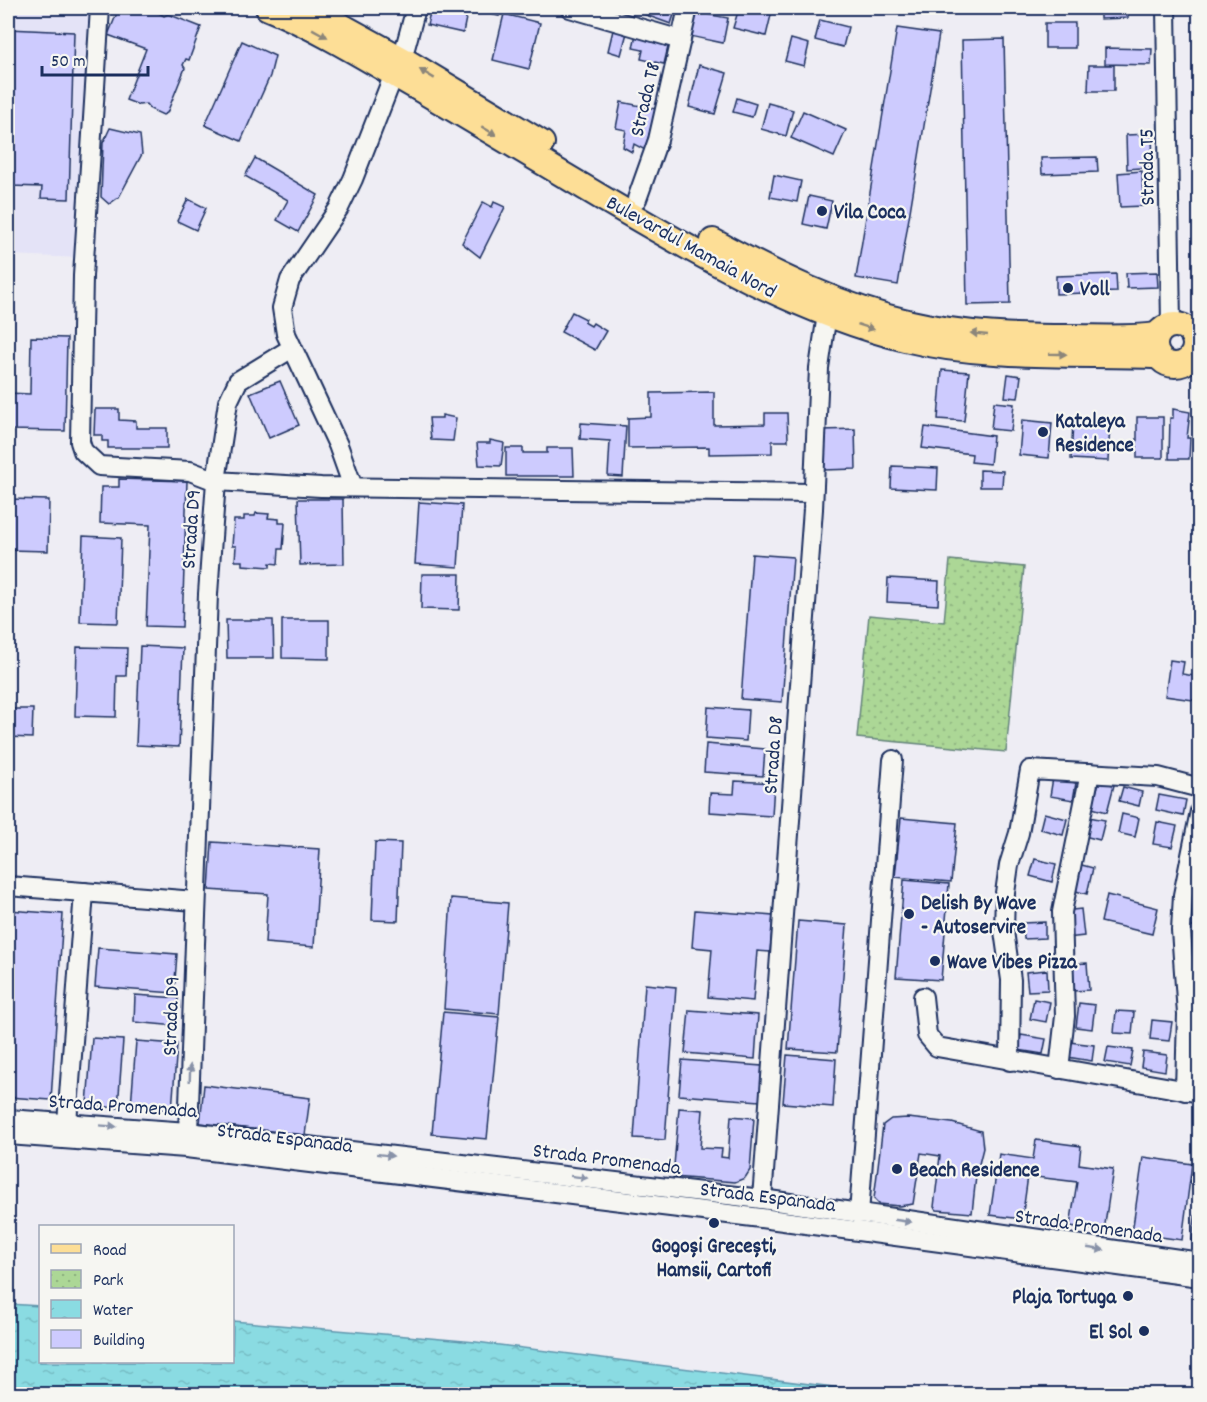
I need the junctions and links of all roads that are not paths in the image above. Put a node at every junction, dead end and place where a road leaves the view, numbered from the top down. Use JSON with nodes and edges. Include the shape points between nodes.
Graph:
{"nodes":[{"id":1,"x":100,"y":8,"type":"edge"},
{"id":2,"x":268,"y":8,"type":"edge"},
{"id":3,"x":309,"y":8,"type":"edge"},
{"id":4,"x":416,"y":8,"type":"edge"},
{"id":5,"x":570,"y":8,"type":"edge"},
{"id":6,"x":688,"y":8,"type":"edge"},
{"id":7,"x":1166,"y":8,"type":"edge"},
{"id":8,"x":681,"y":40,"type":"junction"},
{"id":9,"x":398,"y":67,"type":"junction"},
{"id":10,"x":637,"y":199,"type":"junction"},
{"id":11,"x":828,"y":314,"type":"junction"},
{"id":12,"x":1162,"y":339,"type":"junction"},
{"id":13,"x":1197,"y":340,"type":"edge"},
{"id":14,"x":292,"y":348,"type":"junction"},
{"id":15,"x":1190,"y":367,"type":"edge"},
{"id":16,"x":216,"y":481,"type":"junction"},
{"id":17,"x":353,"y":488,"type":"junction"},
{"id":18,"x":813,"y":493,"type":"junction"},
{"id":19,"x":893,"y":760,"type":"dead end"},
{"id":20,"x":1090,"y":773,"type":"junction"},
{"id":21,"x":1200,"y":788,"type":"edge"},
{"id":22,"x":1200,"y":811,"type":"edge"},
{"id":23,"x":8,"y":886,"type":"edge"},
{"id":24,"x":84,"y":892,"type":"junction"},
{"id":25,"x":195,"y":901,"type":"junction"},
{"id":26,"x":923,"y":997,"type":"dead end"},
{"id":27,"x":1010,"y":1061,"type":"junction"},
{"id":28,"x":1059,"y":1069,"type":"junction"},
{"id":29,"x":1192,"y":1092,"type":"edge"},
{"id":30,"x":8,"y":1119,"type":"edge"},
{"id":31,"x":67,"y":1123,"type":"junction"},
{"id":32,"x":188,"y":1132,"type":"junction"},
{"id":33,"x":8,"y":1135,"type":"edge"},
{"id":34,"x":762,"y":1199,"type":"junction"},
{"id":35,"x":859,"y":1214,"type":"junction"},
{"id":36,"x":1200,"y":1262,"type":"edge"},
{"id":37,"x":1200,"y":1277,"type":"edge"}],
"edges":[{"from":1,"to":16,"type":"street","name":"Strada D9","via":[[83,276],[82,451],[99,466],[190,471]]},
{"from":2,"to":9,"type":"main road","name":"Bulevardul Mamaia Nord","one_way":true},
{"from":3,"to":9,"type":"main road","name":"Bulevardul Mamaia Nord"},
{"from":4,"to":9,"type":"street"},
{"from":5,"to":8,"type":"street"},
{"from":6,"to":8,"type":"street","name":"Strada T8"},
{"from":7,"to":12,"type":"street","name":"Strada T5"},
{"from":8,"to":10,"type":"street","name":"Strada T8","via":[[658,140]]},
{"from":10,"to":9,"type":"main road","name":"Bulevardul Mamaia Nord","one_way":true},
{"from":9,"to":11,"type":"main road","name":"Bulevardul Mamaia Nord","one_way":true,"via":[[664,234],[777,294]]},
{"from":9,"to":14,"type":"street","via":[[339,208],[290,279],[284,294],[285,327]]},
{"from":12,"to":10,"type":"main road","name":"Bulevardul Mamaia Nord","one_way":true,"via":[[1027,337],[911,323],[801,286]]},
{"from":11,"to":12,"type":"main road","name":"Bulevardul Mamaia Nord","one_way":true,"via":[[906,339],[983,351]]},
{"from":11,"to":18,"type":"street","name":"Strada D8","via":[[818,377]]},
{"from":12,"to":13,"type":"main road","via":[[1187,328]]},
{"from":12,"to":15,"type":"main road","via":[[1170,364]]},
{"from":13,"to":15,"type":"main road"},
{"from":14,"to":16,"type":"street","via":[[238,381],[228,402]]},
{"from":14,"to":17,"type":"street","via":[[338,445]]},
{"from":16,"to":17,"type":"street"},
{"from":16,"to":25,"type":"street","name":"Strada D9"},
{"from":17,"to":18,"type":"street"},
{"from":18,"to":34,"type":"street","name":"Strada D8"},
{"from":19,"to":35,"type":"street"},
{"from":20,"to":21,"type":"street","via":[[1158,777]]},
{"from":20,"to":27,"type":"street","via":[[1030,770],[1005,893],[1004,931],[1011,980]]},
{"from":20,"to":28,"type":"street","via":[[1062,912],[1065,1016]]},
{"from":22,"to":29,"type":"street","via":[[1183,896],[1181,930]]},
{"from":23,"to":24,"type":"street"},
{"from":24,"to":25,"type":"street"},
{"from":24,"to":31,"type":"street"},
{"from":32,"to":25,"type":"street","name":"Strada D9","one_way":true},
{"from":26,"to":27,"type":"street","via":[[927,1035],[937,1047]]},
{"from":27,"to":28,"type":"street"},
{"from":28,"to":29,"type":"street"},
{"from":30,"to":31,"type":"street","name":"Strada Promenada"},
{"from":31,"to":32,"type":"street","name":"Strada Promenada","one_way":true},
{"from":32,"to":34,"type":"street","name":"Strada Promenada","one_way":true},
{"from":33,"to":37,"type":"street","name":"Strada Espanada","via":[[198,1149],[773,1219]]},
{"from":34,"to":35,"type":"street","name":"Strada Promenada"},
{"from":35,"to":36,"type":"street","name":"Strada Promenada","one_way":true}]}
